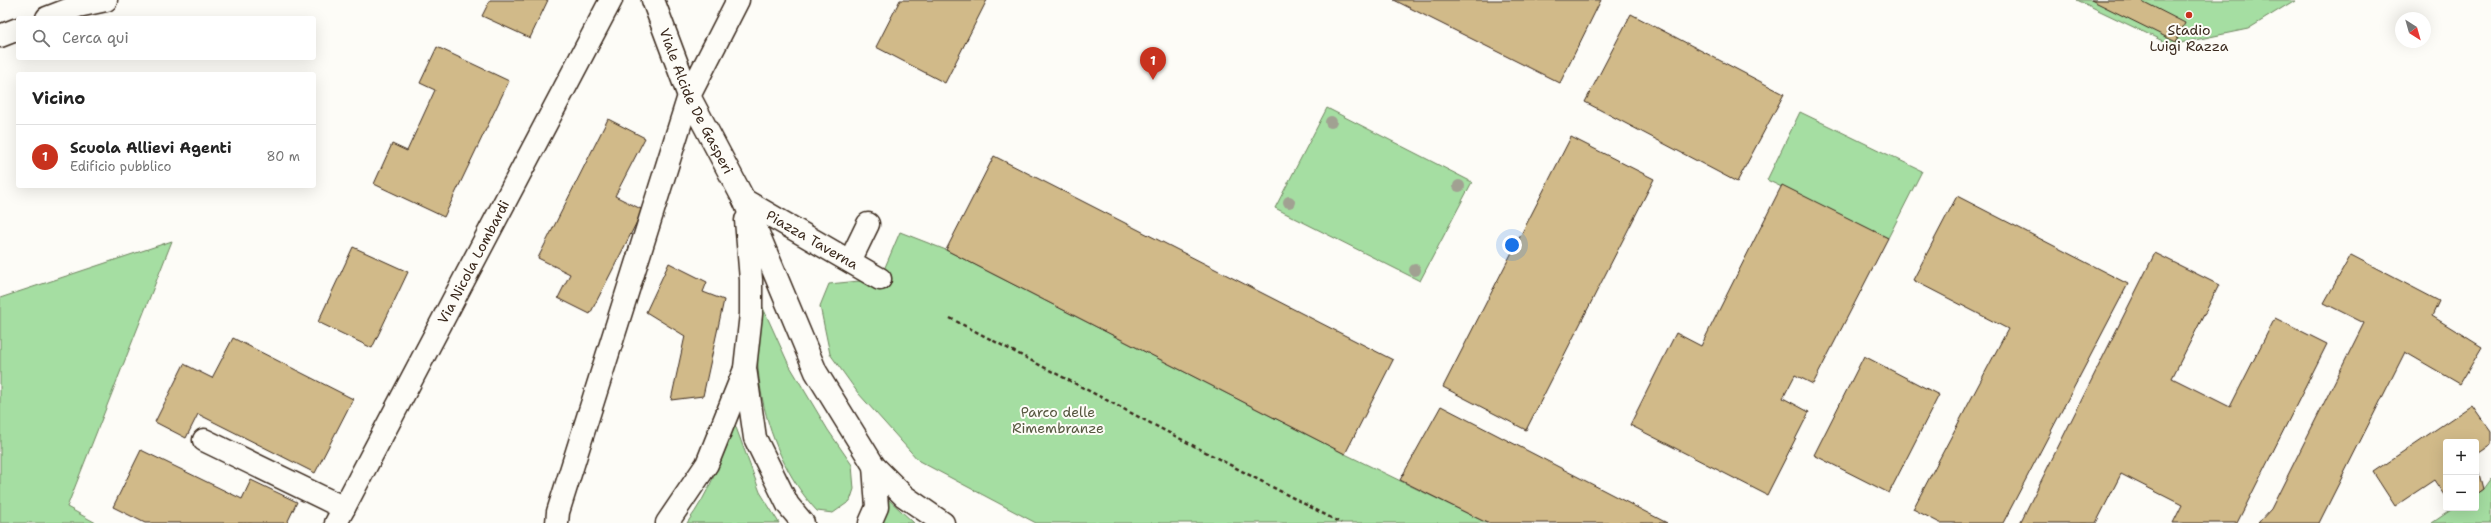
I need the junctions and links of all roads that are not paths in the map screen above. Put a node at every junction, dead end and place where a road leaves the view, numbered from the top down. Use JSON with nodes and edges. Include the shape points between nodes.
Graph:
{"nodes":[{"id":1,"x":106,"y":0,"type":"edge"},
{"id":2,"x":611,"y":0,"type":"edge"},
{"id":3,"x":652,"y":0,"type":"edge"},
{"id":4,"x":738,"y":0,"type":"edge"},
{"id":5,"x":52,"y":16,"type":"edge"},
{"id":6,"x":16,"y":30,"type":"edge"},
{"id":7,"x":0,"y":36,"type":"edge"},
{"id":8,"x":689,"y":96,"type":"junction"},
{"id":9,"x":744,"y":200,"type":"junction"},
{"id":10,"x":868,"y":224,"type":"dead end"},
{"id":11,"x":850,"y":261,"type":"junction"},
{"id":12,"x":880,"y":279,"type":"dead end"},
{"id":13,"x":745,"y":368,"type":"junction"},
{"id":14,"x":204,"y":440,"type":"dead end"},
{"id":15,"x":874,"y":466,"type":"junction"},
{"id":16,"x":340,"y":515,"type":"edge"},
{"id":17,"x":557,"y":523,"type":"edge"},
{"id":18,"x":667,"y":523,"type":"edge"},
{"id":19,"x":803,"y":523,"type":"edge"},
{"id":20,"x":870,"y":523,"type":"edge"},
{"id":21,"x":943,"y":523,"type":"edge"}],
"edges":[{"from":1,"to":5,"type":"street","via":[[78,6]]},
{"from":2,"to":16,"type":"street","name":"Via Nicola Lombardi"},
{"from":3,"to":8,"type":"street","name":"Viale Alcide De Gasperi"},
{"from":4,"to":8,"type":"street"},
{"from":6,"to":7,"type":"street"},
{"from":8,"to":9,"type":"street","name":"Viale Alcide De Gasperi"},
{"from":8,"to":17,"type":"street","via":[[558,512]]},
{"from":9,"to":11,"type":"street","name":"Piazza Taverna"},
{"from":9,"to":13,"type":"street","via":[[751,280],[751,314]]},
{"from":9,"to":15,"type":"street","name":"Viale Alcide De Gasperi","via":[[816,372]]},
{"from":10,"to":11,"type":"street"},
{"from":11,"to":12,"type":"street","name":"Piazza Taverna"},
{"from":13,"to":18,"type":"street","via":[[707,464]]},
{"from":13,"to":19,"type":"street","via":[[756,438],[788,505]]},
{"from":14,"to":16,"type":"street"},
{"from":15,"to":20,"type":"street","via":[[877,508]]},
{"from":15,"to":21,"type":"street","via":[[904,496]]}]}
